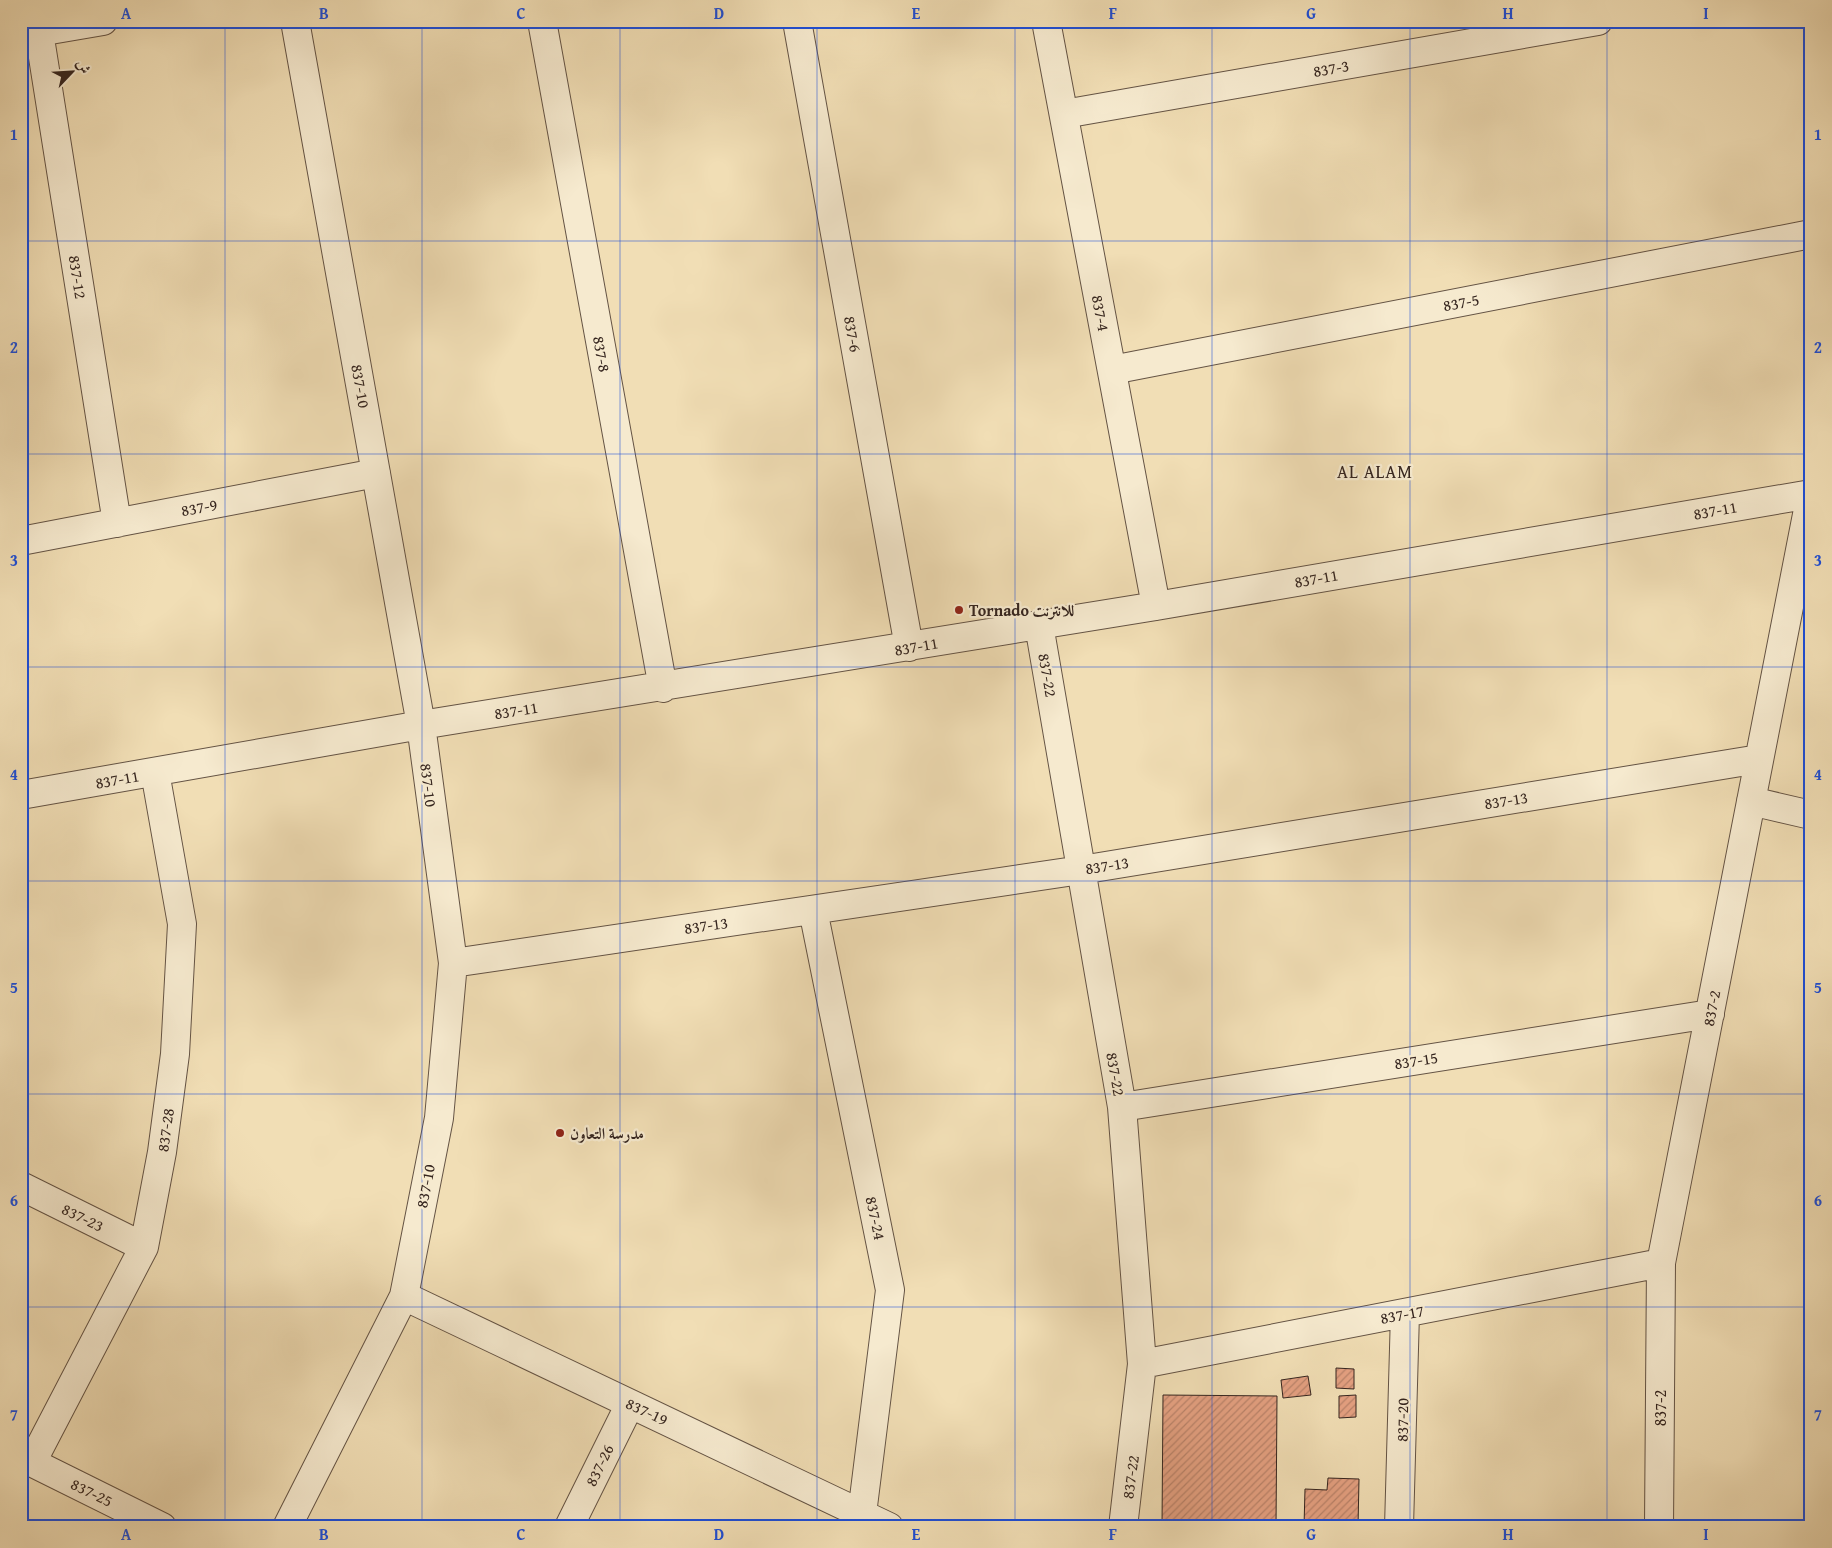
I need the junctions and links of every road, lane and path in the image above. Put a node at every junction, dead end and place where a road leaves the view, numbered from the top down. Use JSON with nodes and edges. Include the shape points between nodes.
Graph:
{"nodes":[{"id":1,"x":103,"y":21,"type":"edge"},
{"id":2,"x":295,"y":21,"type":"edge"},
{"id":3,"x":542,"y":21,"type":"edge"},
{"id":4,"x":798,"y":21,"type":"edge"},
{"id":5,"x":1046,"y":21,"type":"edge"},
{"id":6,"x":1598,"y":21,"type":"edge"},
{"id":7,"x":30,"y":33,"type":"edge"},
{"id":8,"x":1064,"y":114,"type":"junction"},
{"id":9,"x":1811,"y":234,"type":"edge"},
{"id":10,"x":1112,"y":370,"type":"junction"},
{"id":11,"x":376,"y":473,"type":"junction"},
{"id":12,"x":1811,"y":494,"type":"edge"},
{"id":13,"x":117,"y":523,"type":"junction"},
{"id":14,"x":21,"y":541,"type":"edge"},
{"id":15,"x":1156,"y":606,"type":"junction"},
{"id":16,"x":1040,"y":625,"type":"junction"},
{"id":17,"x":909,"y":647,"type":"junction"},
{"id":18,"x":663,"y":688,"type":"junction"},
{"id":19,"x":421,"y":725,"type":"junction"},
{"id":20,"x":1759,"y":759,"type":"junction"},
{"id":21,"x":155,"y":772,"type":"junction"},
{"id":22,"x":21,"y":795,"type":"edge"},
{"id":23,"x":1751,"y":801,"type":"junction"},
{"id":24,"x":1811,"y":815,"type":"edge"},
{"id":25,"x":1081,"y":870,"type":"junction"},
{"id":26,"x":813,"y":910,"type":"junction"},
{"id":27,"x":452,"y":963,"type":"junction"},
{"id":28,"x":1710,"y":1014,"type":"junction"},
{"id":29,"x":1122,"y":1107,"type":"junction"},
{"id":30,"x":21,"y":1186,"type":"edge"},
{"id":31,"x":144,"y":1247,"type":"junction"},
{"id":32,"x":1661,"y":1263,"type":"junction"},
{"id":33,"x":404,"y":1296,"type":"junction"},
{"id":34,"x":1405,"y":1313,"type":"junction"},
{"id":35,"x":1142,"y":1364,"type":"junction"},
{"id":36,"x":630,"y":1404,"type":"junction"},
{"id":37,"x":27,"y":1459,"type":"edge"},
{"id":38,"x":859,"y":1520,"type":"edge"},
{"id":39,"x":162,"y":1527,"type":"edge"},
{"id":40,"x":287,"y":1527,"type":"edge"},
{"id":41,"x":569,"y":1527,"type":"edge"},
{"id":42,"x":889,"y":1527,"type":"edge"},
{"id":43,"x":1123,"y":1527,"type":"edge"},
{"id":44,"x":1399,"y":1527,"type":"edge"},
{"id":45,"x":1659,"y":1527,"type":"edge"}],
"edges":[{"from":1,"to":7,"type":"street"},
{"from":2,"to":11,"type":"street","name":"837-10"},
{"from":3,"to":18,"type":"street","name":"837-8"},
{"from":4,"to":17,"type":"street","name":"837-6"},
{"from":5,"to":8,"type":"street","name":"837-4"},
{"from":6,"to":8,"type":"street","name":"837-3"},
{"from":7,"to":13,"type":"street","name":"837-12"},
{"from":8,"to":10,"type":"street","name":"837-4"},
{"from":9,"to":10,"type":"street","name":"837-5"},
{"from":10,"to":15,"type":"street","name":"837-4"},
{"from":11,"to":13,"type":"street","name":"837-9"},
{"from":11,"to":19,"type":"street","name":"837-10"},
{"from":12,"to":15,"type":"street","name":"837-11"},
{"from":12,"to":20,"type":"street","name":"837-2"},
{"from":13,"to":14,"type":"street","name":"837-9"},
{"from":15,"to":16,"type":"street","name":"837-11"},
{"from":16,"to":17,"type":"street","name":"837-11"},
{"from":16,"to":25,"type":"street","name":"837-22"},
{"from":17,"to":18,"type":"street","name":"837-11"},
{"from":18,"to":19,"type":"street","name":"837-11"},
{"from":19,"to":21,"type":"street","name":"837-11"},
{"from":19,"to":27,"type":"street","name":"837-10"},
{"from":20,"to":23,"type":"street","name":"837-2"},
{"from":20,"to":25,"type":"street","name":"837-13"},
{"from":21,"to":22,"type":"street","name":"837-11"},
{"from":21,"to":31,"type":"street","name":"837-28","via":[[182,924],[175,1054],[162,1152]]},
{"from":23,"to":24,"type":"street"},
{"from":23,"to":28,"type":"street","name":"837-2"},
{"from":25,"to":26,"type":"street","name":"837-13"},
{"from":25,"to":29,"type":"street","name":"837-22"},
{"from":26,"to":27,"type":"street","name":"837-13"},
{"from":26,"to":38,"type":"street","name":"837-24","via":[[890,1290]]},
{"from":27,"to":33,"type":"street","name":"837-10","via":[[439,1118]]},
{"from":28,"to":29,"type":"street","name":"837-15"},
{"from":28,"to":32,"type":"street","name":"837-2"},
{"from":29,"to":35,"type":"street","name":"837-22"},
{"from":30,"to":31,"type":"street","name":"837-23"},
{"from":31,"to":37,"type":"street","name":"837-28"},
{"from":32,"to":34,"type":"street","name":"837-17"},
{"from":32,"to":45,"type":"street","name":"837-2"},
{"from":33,"to":36,"type":"street","name":"837-19"},
{"from":33,"to":40,"type":"street","name":"837-10"},
{"from":34,"to":35,"type":"street","name":"837-17"},
{"from":34,"to":44,"type":"street","name":"837-20"},
{"from":35,"to":43,"type":"street","name":"837-22"},
{"from":36,"to":38,"type":"street","name":"837-19"},
{"from":36,"to":41,"type":"street","name":"837-26"},
{"from":37,"to":39,"type":"street","name":"837-25"},
{"from":38,"to":42,"type":"street","name":"837-19"}]}
